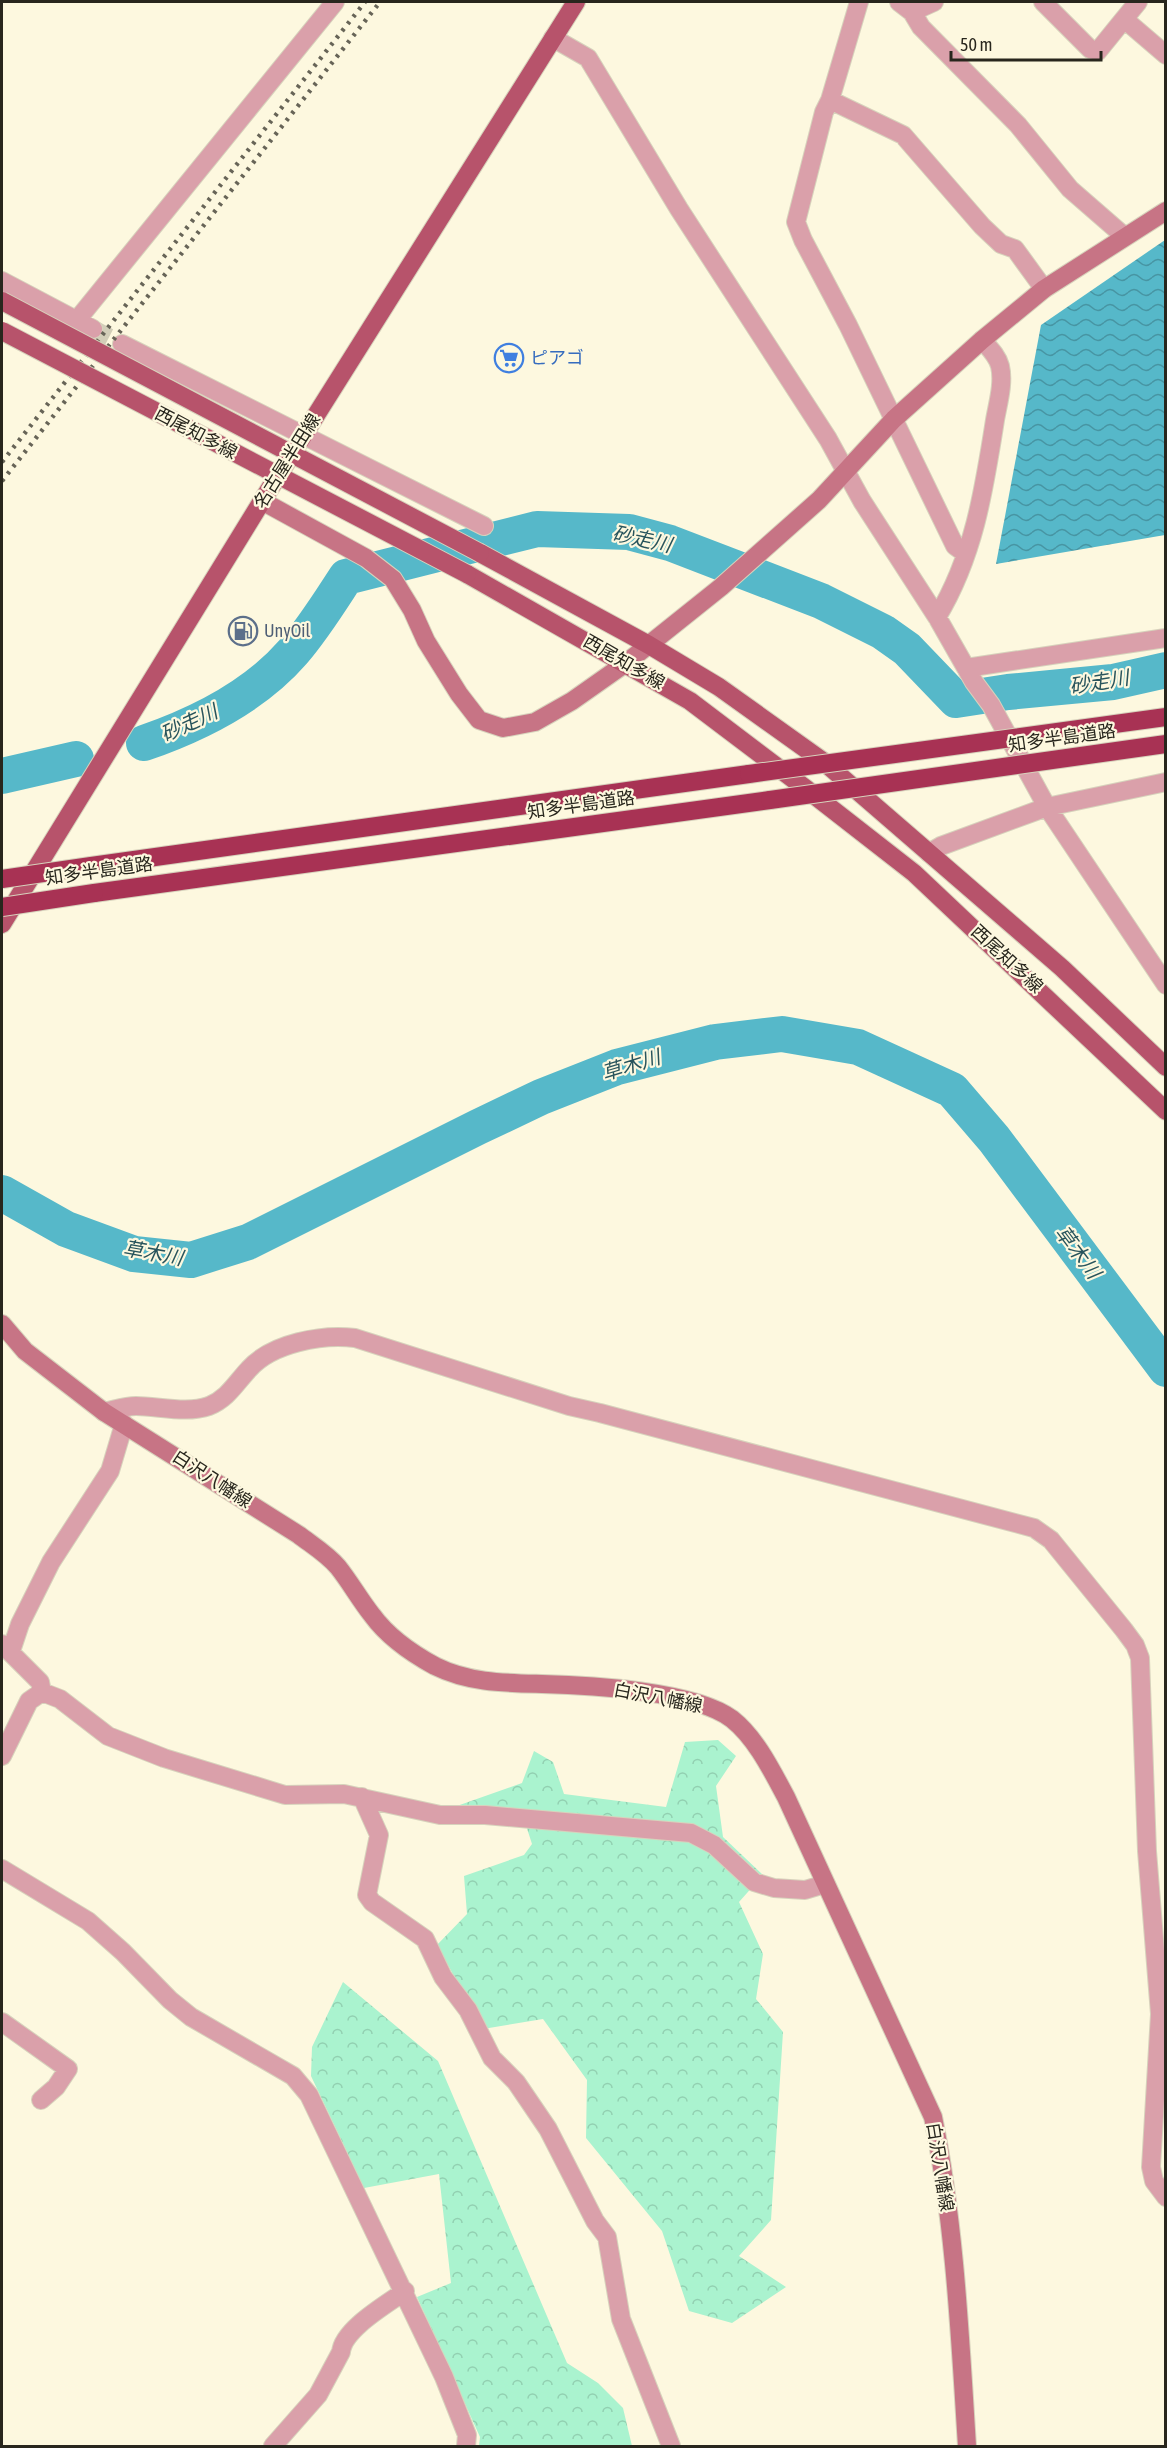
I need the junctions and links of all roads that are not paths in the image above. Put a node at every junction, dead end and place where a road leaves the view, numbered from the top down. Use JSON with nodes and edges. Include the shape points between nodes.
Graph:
{"nodes":[{"id":1,"x":335,"y":2,"type":"edge"},
{"id":2,"x":576,"y":2,"type":"edge"},
{"id":3,"x":859,"y":2,"type":"edge"},
{"id":4,"x":934,"y":2,"type":"edge"},
{"id":5,"x":1043,"y":2,"type":"edge"},
{"id":6,"x":1138,"y":2,"type":"edge"},
{"id":7,"x":905,"y":7,"type":"edge"},
{"id":8,"x":1124,"y":19,"type":"junction"},
{"id":9,"x":553,"y":38,"type":"junction"},
{"id":10,"x":1166,"y":55,"type":"edge"},
{"id":11,"x":830,"y":100,"type":"junction"},
{"id":12,"x":1166,"y":212,"type":"edge"},
{"id":13,"x":1124,"y":237,"type":"junction"},
{"id":14,"x":2,"y":281,"type":"edge"},
{"id":15,"x":1044,"y":289,"type":"junction"},
{"id":16,"x":2,"y":301,"type":"edge"},
{"id":17,"x":77,"y":320,"type":"junction"},
{"id":18,"x":93,"y":329,"type":"tunnel mouth"},
{"id":19,"x":2,"y":331,"type":"edge"},
{"id":20,"x":982,"y":340,"type":"junction"},
{"id":21,"x":122,"y":344,"type":"tunnel mouth"},
{"id":22,"x":894,"y":419,"type":"junction"},
{"id":23,"x":303,"y":436,"type":"junction"},
{"id":24,"x":846,"y":473,"type":"junction"},
{"id":25,"x":262,"y":501,"type":"junction"},
{"id":26,"x":484,"y":526,"type":"dead end"},
{"id":27,"x":966,"y":554,"type":"junction"},
{"id":28,"x":937,"y":617,"type":"junction"},
{"id":29,"x":1166,"y":638,"type":"edge"},
{"id":30,"x":649,"y":645,"type":"junction"},
{"id":31,"x":626,"y":663,"type":"junction"},
{"id":32,"x":970,"y":675,"type":"junction"},
{"id":33,"x":1166,"y":717,"type":"edge"},
{"id":34,"x":1166,"y":744,"type":"edge"},
{"id":35,"x":1166,"y":782,"type":"edge"},
{"id":36,"x":1047,"y":807,"type":"junction"},
{"id":37,"x":929,"y":853,"type":"junction"},
{"id":38,"x":2,"y":879,"type":"edge"},
{"id":39,"x":2,"y":907,"type":"edge"},
{"id":40,"x":2,"y":924,"type":"edge"},
{"id":41,"x":1166,"y":986,"type":"edge"},
{"id":42,"x":1166,"y":1067,"type":"edge"},
{"id":43,"x":1166,"y":1111,"type":"edge"},
{"id":44,"x":2,"y":1324,"type":"edge"},
{"id":45,"x":104,"y":1412,"type":"junction"},
{"id":46,"x":124,"y":1425,"type":"junction"},
{"id":47,"x":6,"y":1647,"type":"edge"},
{"id":48,"x":42,"y":1692,"type":"junction"},
{"id":49,"x":2,"y":1756,"type":"edge"},
{"id":50,"x":362,"y":1797,"type":"junction"},
{"id":51,"x":2,"y":1869,"type":"edge"},
{"id":52,"x":825,"y":1884,"type":"junction"},
{"id":53,"x":2,"y":2022,"type":"edge"},
{"id":54,"x":41,"y":2100,"type":"dead end"},
{"id":55,"x":1166,"y":2197,"type":"edge"},
{"id":56,"x":405,"y":2291,"type":"junction"},
{"id":57,"x":273,"y":2446,"type":"edge"},
{"id":58,"x":466,"y":2446,"type":"edge"},
{"id":59,"x":671,"y":2446,"type":"edge"},
{"id":60,"x":967,"y":2446,"type":"edge"}],
"edges":[{"from":1,"to":17,"type":"street"},
{"from":2,"to":9,"type":"main road","name":"名古屋半田線"},
{"from":3,"to":11,"type":"street"},
{"from":4,"to":7,"type":"street"},
{"from":5,"to":8,"type":"street","via":[[1090,49],[1098,51]]},
{"from":6,"to":8,"type":"street"},
{"from":7,"to":13,"type":"street","via":[[1018,125],[1070,189]]},
{"from":8,"to":10,"type":"street"},
{"from":9,"to":23,"type":"main road","name":"名古屋半田線"},
{"from":9,"to":24,"type":"street","via":[[588,58]]},
{"from":11,"to":15,"type":"street","via":[[903,135],[982,226],[1001,244],[1016,249]]},
{"from":11,"to":22,"type":"street","via":[[796,222]]},
{"from":12,"to":13,"type":"main road"},
{"from":13,"to":15,"type":"main road"},
{"from":14,"to":17,"type":"street"},
{"from":15,"to":20,"type":"main road"},
{"from":16,"to":30,"type":"main road","name":"西尾知多線","bridge":true},
{"from":17,"to":18,"type":"street"},
{"from":19,"to":31,"type":"main road","name":"西尾知多線","bridge":true,"via":[[467,574]]},
{"from":20,"to":22,"type":"main road"},
{"from":20,"to":27,"type":"street","via":[[996,355],[1000,386],[986,476]]},
{"from":21,"to":23,"type":"street"},
{"from":22,"to":24,"type":"main road"},
{"from":22,"to":27,"type":"street","via":[[956,546]]},
{"from":23,"to":25,"type":"main road","name":"名古屋半田線"},
{"from":23,"to":26,"type":"street"},
{"from":24,"to":28,"type":"street"},
{"from":24,"to":30,"type":"main road","via":[[757,556]]},
{"from":25,"to":31,"type":"main road","via":[[366,558],[393,579],[426,641],[479,720],[503,728],[535,722]]},
{"from":25,"to":40,"type":"main road","name":"名古屋半田線"},
{"from":27,"to":28,"type":"street","via":[[955,588]]},
{"from":28,"to":32,"type":"street"},
{"from":29,"to":32,"type":"street"},
{"from":30,"to":31,"type":"main road"},
{"from":30,"to":37,"type":"main road","name":"西尾知多線","via":[[720,687],[824,762]]},
{"from":31,"to":43,"type":"main road","name":"西尾知多線","via":[[690,701],[914,873]]},
{"from":32,"to":36,"type":"street","via":[[991,705]]},
{"from":33,"to":38,"type":"highway","name":"知多半島道路","bridge":true},
{"from":34,"to":39,"type":"highway","name":"知多半島道路","bridge":true},
{"from":35,"to":36,"type":"street"},
{"from":36,"to":37,"type":"street"},
{"from":36,"to":41,"type":"street"},
{"from":37,"to":42,"type":"main road","name":"西尾知多線","via":[[1062,968]]},
{"from":44,"to":45,"type":"main road","name":"白沢八幡線","via":[[25,1351]]},
{"from":45,"to":46,"type":"main road","name":"白沢八幡線"},
{"from":45,"to":55,"type":"street","via":[[133,1406],[207,1407],[227,1396],[250,1367],[279,1349],[323,1336],[355,1338],[568,1406],[1034,1528],[1052,1540],[1124,1630],[1140,1658],[1147,1851],[1160,2014],[1151,2167],[1154,2181]]},
{"from":46,"to":47,"type":"street","via":[[110,1471],[51,1562]]},
{"from":46,"to":52,"type":"main road","name":"白沢八幡線","via":[[327,1556],[383,1629],[435,1666],[481,1681],[628,1690],[692,1701],[731,1719],[772,1770]]},
{"from":47,"to":48,"type":"street","via":[[40,1682]]},
{"from":48,"to":49,"type":"street","via":[[29,1701]]},
{"from":48,"to":50,"type":"street","via":[[60,1699],[108,1736],[164,1758],[285,1795]]},
{"from":50,"to":52,"type":"street","via":[[440,1815],[485,1815],[691,1833],[714,1845],[753,1882],[805,1890]]},
{"from":50,"to":59,"type":"street","via":[[379,1835],[367,1895],[425,1939],[492,2058],[516,2082],[548,2128],[595,2221],[607,2236],[621,2319]]},
{"from":51,"to":56,"type":"street","via":[[88,1921],[170,2001],[191,2016],[293,2076],[309,2095]]},
{"from":52,"to":60,"type":"main road","name":"白沢八幡線","via":[[933,2117],[944,2167]]},
{"from":53,"to":54,"type":"street","via":[[68,2069]]},
{"from":56,"to":57,"type":"street","via":[[369,2316],[342,2345],[318,2395]]},
{"from":56,"to":58,"type":"street","via":[[467,2434]]}]}
